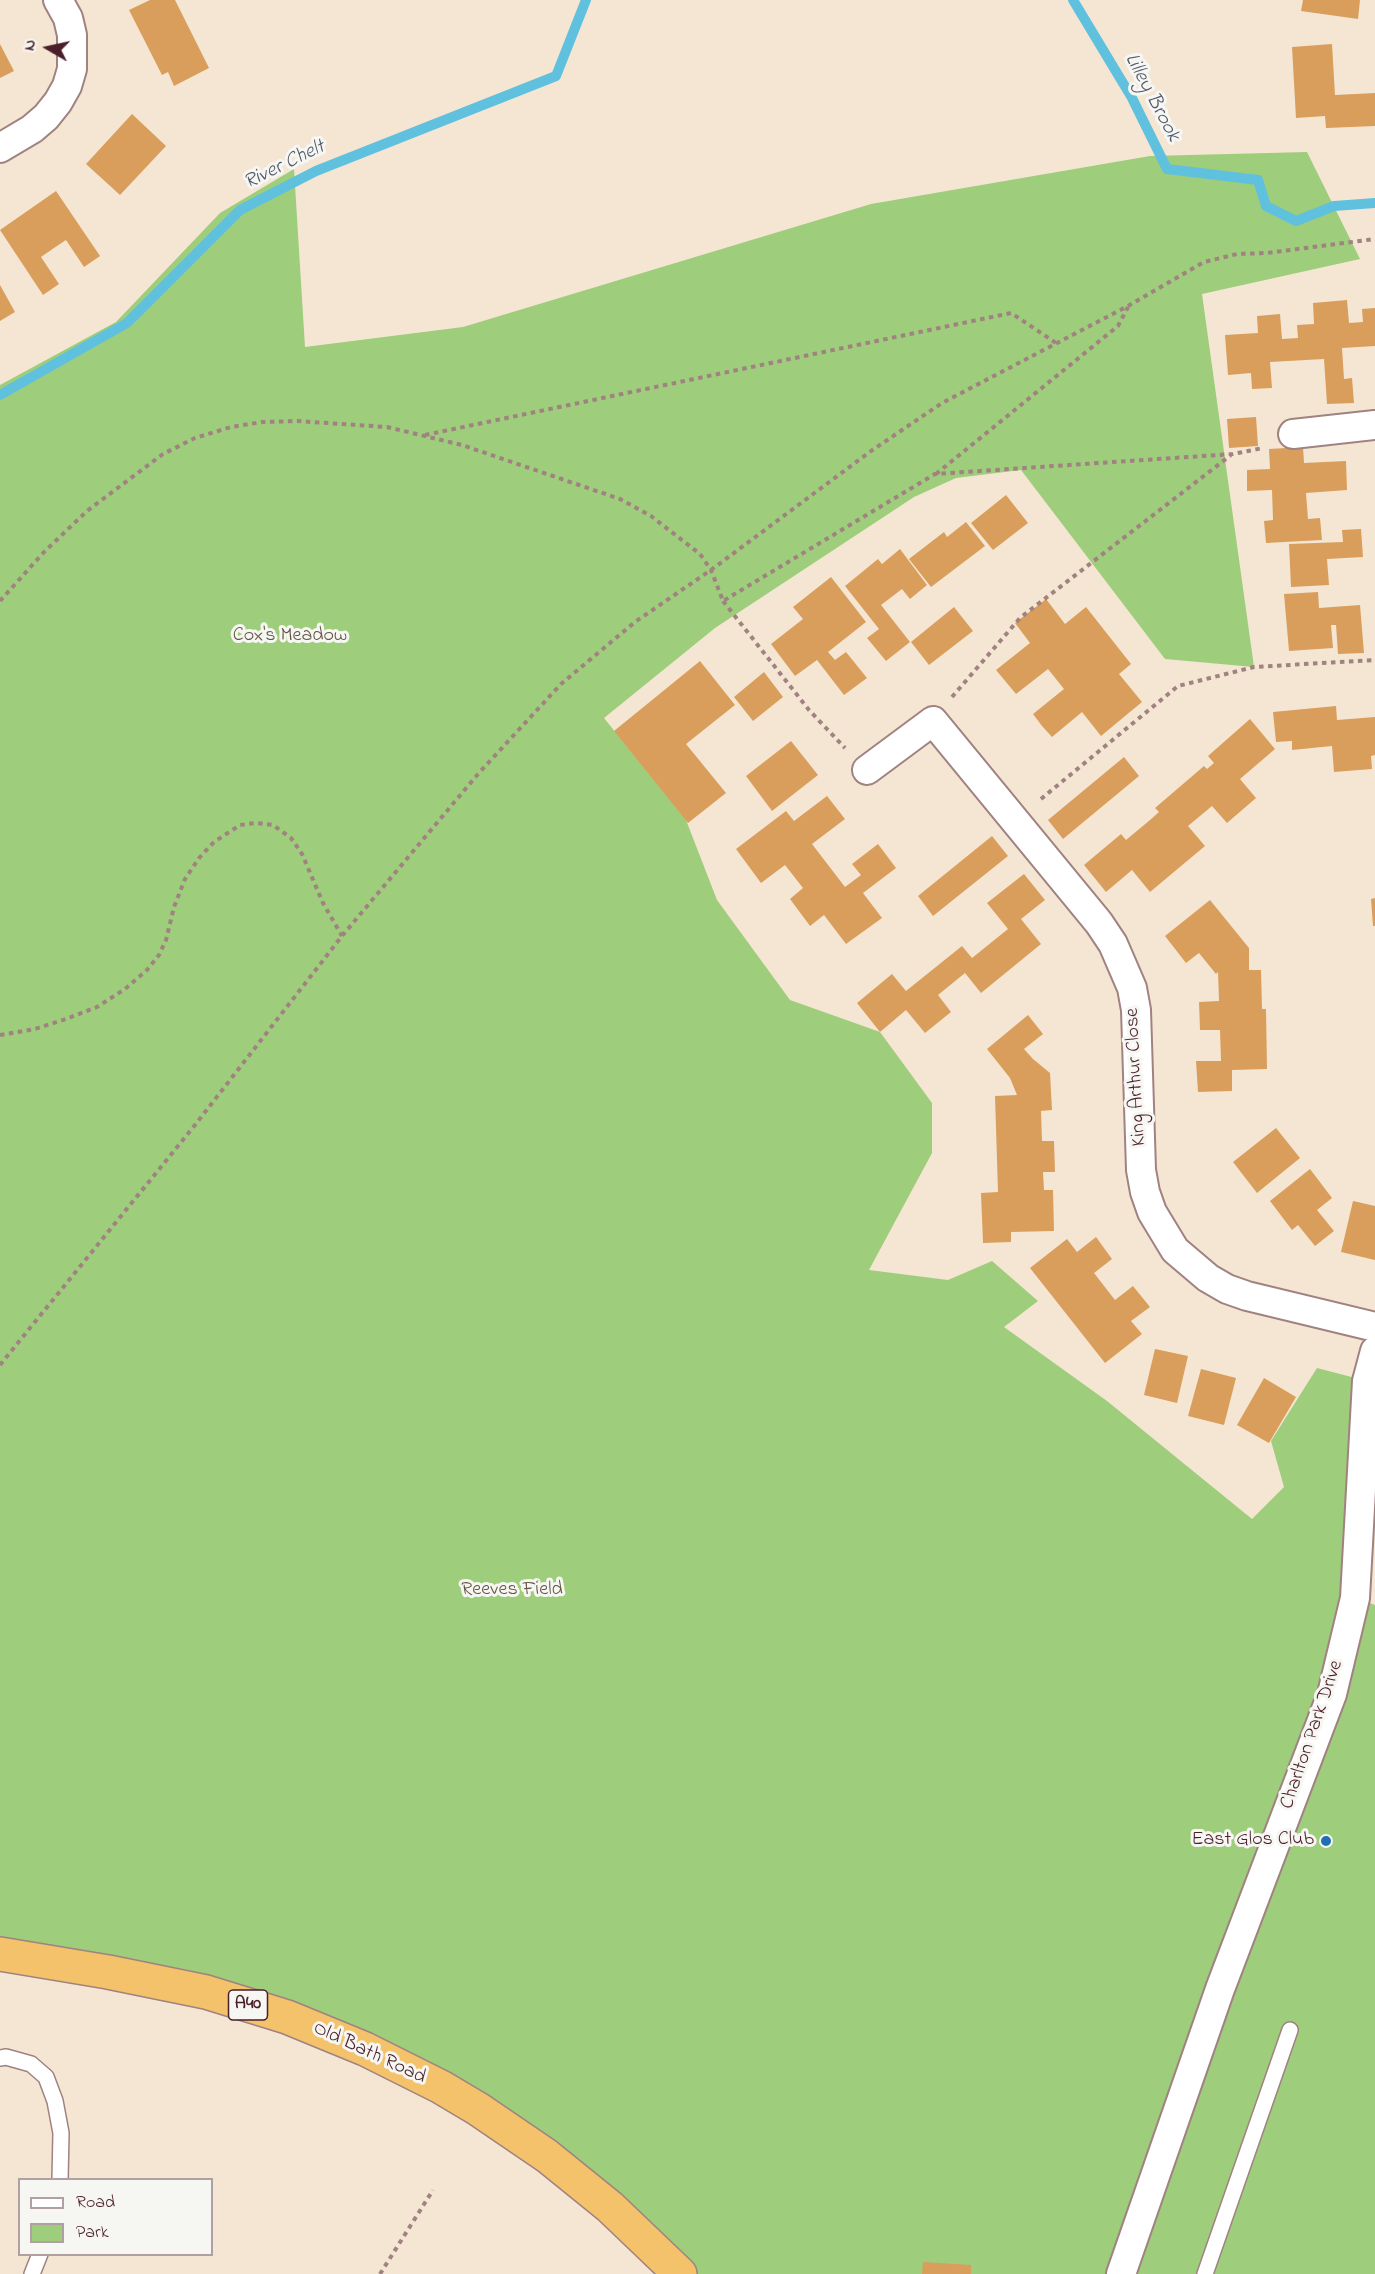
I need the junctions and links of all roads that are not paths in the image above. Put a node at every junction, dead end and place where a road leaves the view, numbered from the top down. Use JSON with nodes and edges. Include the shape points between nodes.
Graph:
{"nodes":[{"id":1,"x":58,"y":0,"type":"edge"},
{"id":2,"x":0,"y":148,"type":"edge"},
{"id":3,"x":1375,"y":425,"type":"edge"},
{"id":4,"x":1293,"y":434,"type":"road end"},
{"id":5,"x":867,"y":770,"type":"road end"},
{"id":6,"x":1375,"y":1327,"type":"edge"},
{"id":7,"x":1375,"y":1351,"type":"edge"},
{"id":8,"x":0,"y":1954,"type":"edge"},
{"id":9,"x":1290,"y":2030,"type":"dead end"},
{"id":10,"x":0,"y":2058,"type":"edge"},
{"id":11,"x":60,"y":2178,"type":"edge"},
{"id":12,"x":39,"y":2256,"type":"edge"},
{"id":13,"x":32,"y":2274,"type":"edge"},
{"id":14,"x":680,"y":2274,"type":"edge"},
{"id":15,"x":1121,"y":2274,"type":"edge"},
{"id":16,"x":1205,"y":2274,"type":"edge"}],
"edges":[{"from":1,"to":2,"type":"street","via":[[72,35],[72,69],[67,86],[46,117]]},
{"from":3,"to":4,"type":"street"},
{"from":5,"to":6,"type":"street","name":"King Arthur Close","via":[[933,721],[1113,944],[1132,988],[1136,1010],[1143,1181],[1152,1212],[1175,1250],[1190,1265],[1247,1296]]},
{"from":7,"to":15,"type":"street","name":"Charlton Park Drive","via":[[1367,1381],[1354,1598],[1332,1694],[1220,1989]]},
{"from":8,"to":14,"type":"highway","name":"Old Bath Road","number":"A40","via":[[206,1992],[287,2017],[365,2049],[441,2087],[547,2156],[610,2206]]},
{"from":9,"to":16,"type":"lane"},
{"from":10,"to":11,"type":"lane","via":[[31,2064],[46,2077],[61,2133]]},
{"from":12,"to":13,"type":"lane"}]}
